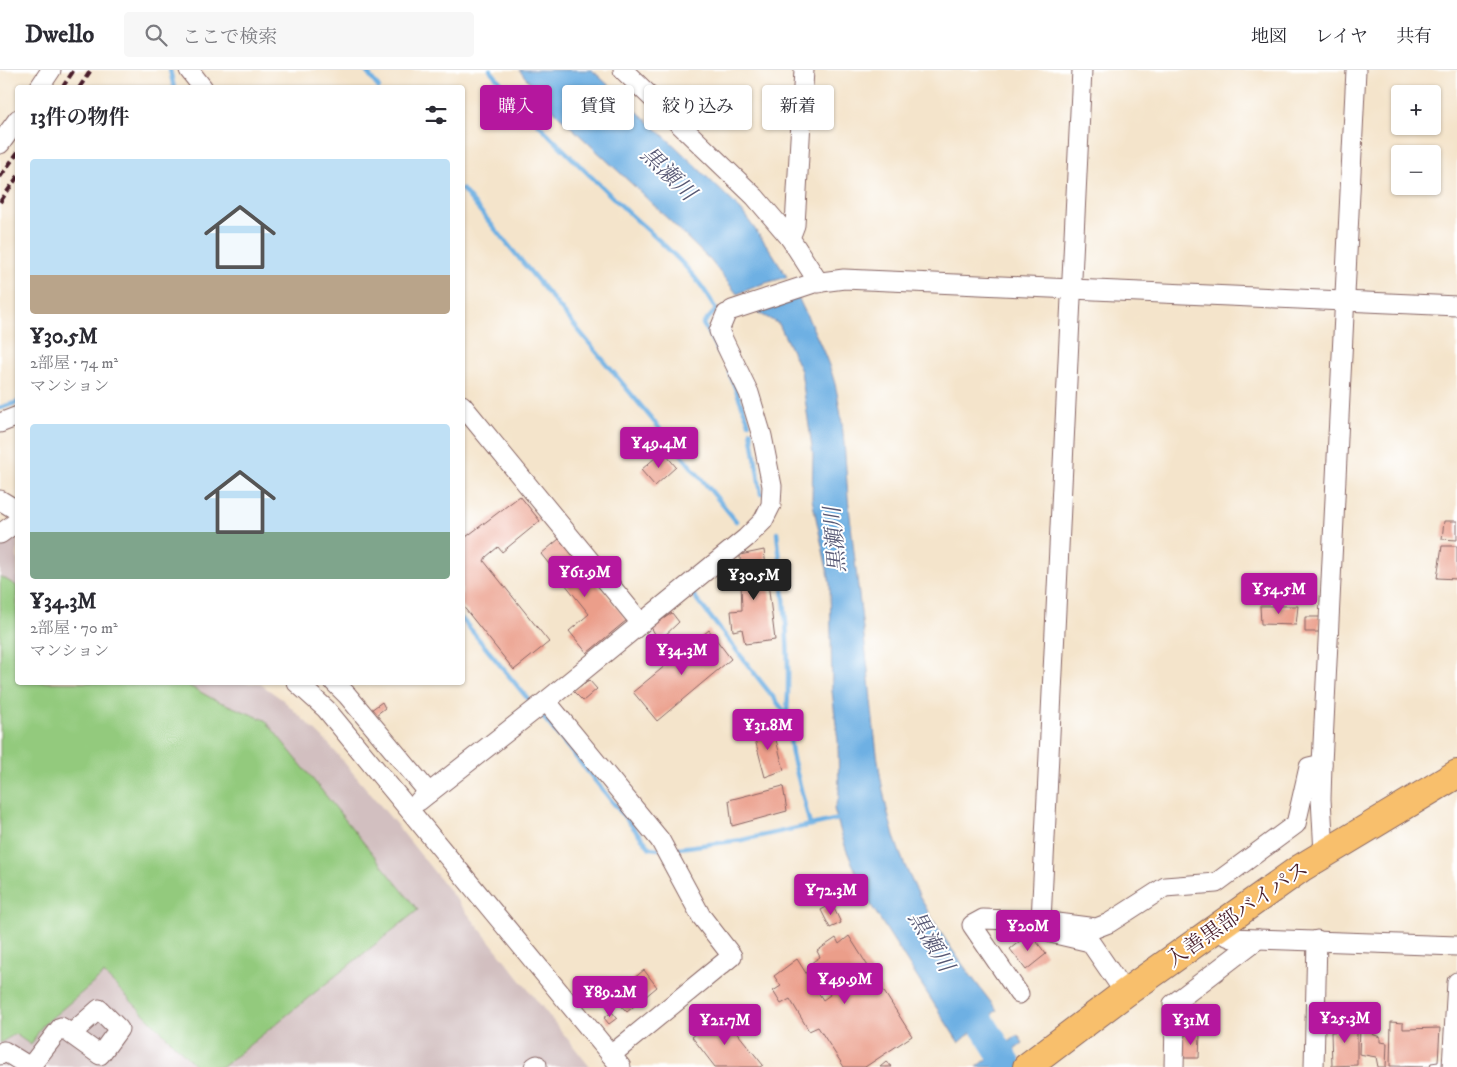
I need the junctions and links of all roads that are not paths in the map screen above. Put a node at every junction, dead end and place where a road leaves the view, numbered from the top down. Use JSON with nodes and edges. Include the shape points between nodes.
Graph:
{"nodes":[{"id":1,"x":51,"y":70,"type":"edge"},
{"id":2,"x":189,"y":70,"type":"edge"},
{"id":3,"x":623,"y":70,"type":"edge"},
{"id":4,"x":804,"y":70,"type":"edge"},
{"id":5,"x":1082,"y":70,"type":"edge"},
{"id":6,"x":1356,"y":70,"type":"edge"},
{"id":7,"x":41,"y":85,"type":"edge"},
{"id":8,"x":201,"y":85,"type":"edge"},
{"id":9,"x":15,"y":123,"type":"edge"},
{"id":10,"x":0,"y":144,"type":"edge"},
{"id":11,"x":790,"y":238,"type":"junction"},
{"id":12,"x":816,"y":283,"type":"junction"},
{"id":13,"x":1071,"y":290,"type":"junction"},
{"id":14,"x":1346,"y":302,"type":"junction"},
{"id":15,"x":1457,"y":306,"type":"edge"},
{"id":16,"x":465,"y":409,"type":"edge"},
{"id":17,"x":15,"y":417,"type":"edge"},
{"id":18,"x":0,"y":423,"type":"edge"},
{"id":19,"x":0,"y":500,"type":"edge"},
{"id":20,"x":15,"y":509,"type":"edge"},
{"id":21,"x":15,"y":522,"type":"edge"},
{"id":22,"x":0,"y":534,"type":"edge"},
{"id":23,"x":641,"y":623,"type":"junction"},
{"id":24,"x":299,"y":685,"type":"edge"},
{"id":25,"x":337,"y":685,"type":"edge"},
{"id":26,"x":546,"y":700,"type":"junction"},
{"id":27,"x":1322,"y":764,"type":"junction"},
{"id":28,"x":1457,"y":774,"type":"edge"},
{"id":29,"x":429,"y":793,"type":"junction"},
{"id":30,"x":408,"y":808,"type":"junction"},
{"id":31,"x":1324,"y":853,"type":"junction"},
{"id":32,"x":1041,"y":921,"type":"junction"},
{"id":33,"x":1213,"y":930,"type":"junction"},
{"id":34,"x":1258,"y":939,"type":"junction"},
{"id":35,"x":1317,"y":940,"type":"junction"},
{"id":36,"x":1457,"y":946,"type":"edge"},
{"id":37,"x":1457,"y":982,"type":"edge"},
{"id":38,"x":1125,"y":993,"type":"junction"},
{"id":39,"x":1019,"y":994,"type":"dead end"},
{"id":40,"x":71,"y":1034,"type":"dead end"},
{"id":41,"x":0,"y":1055,"type":"edge"},
{"id":42,"x":1036,"y":1060,"type":"edge"},
{"id":43,"x":616,"y":1061,"type":"edge"},
{"id":44,"x":30,"y":1067,"type":"edge"},
{"id":45,"x":1174,"y":1067,"type":"edge"},
{"id":46,"x":1314,"y":1067,"type":"edge"},
{"id":47,"x":1452,"y":1067,"type":"edge"}],
"edges":[{"from":1,"to":7,"type":"street"},
{"from":2,"to":8,"type":"street"},
{"from":3,"to":11,"type":"street","via":[[756,197]]},
{"from":4,"to":11,"type":"street","via":[[795,225]]},
{"from":5,"to":13,"type":"street"},
{"from":6,"to":14,"type":"street"},
{"from":9,"to":10,"type":"street"},
{"from":11,"to":12,"type":"street"},
{"from":12,"to":13,"type":"street","via":[[844,279]]},
{"from":12,"to":23,"type":"street","via":[[729,312],[719,331],[749,393],[762,436],[772,486],[771,505],[763,521],[746,538]]},
{"from":13,"to":14,"type":"street"},
{"from":13,"to":32,"type":"street"},
{"from":14,"to":15,"type":"street"},
{"from":14,"to":27,"type":"street"},
{"from":16,"to":23,"type":"street"},
{"from":17,"to":18,"type":"street"},
{"from":19,"to":20,"type":"street"},
{"from":21,"to":22,"type":"street"},
{"from":23,"to":26,"type":"street"},
{"from":24,"to":30,"type":"street","via":[[326,709]]},
{"from":25,"to":29,"type":"street"},
{"from":26,"to":29,"type":"street"},
{"from":26,"to":43,"type":"street","via":[[660,840],[701,916],[732,956]]},
{"from":27,"to":31,"type":"street"},
{"from":27,"to":32,"type":"street","via":[[1309,767],[1296,824],[1216,883],[1165,887],[1096,928]]},
{"from":28,"to":31,"type":"highway","name":"入善黒部バイパス"},
{"from":29,"to":30,"type":"street"},
{"from":30,"to":43,"type":"street"},
{"from":31,"to":33,"type":"highway","name":"入善黒部バイパス"},
{"from":32,"to":38,"type":"street","via":[[1051,933],[1090,942]]},
{"from":32,"to":39,"type":"street","via":[[983,919],[972,925]]},
{"from":33,"to":34,"type":"street","via":[[1232,938]]},
{"from":33,"to":38,"type":"highway","name":"入善黒部バイパス"},
{"from":34,"to":35,"type":"street"},
{"from":34,"to":45,"type":"street","via":[[1173,1004]]},
{"from":35,"to":36,"type":"street"},
{"from":35,"to":46,"type":"street"},
{"from":37,"to":47,"type":"street"},
{"from":38,"to":42,"type":"highway","name":"入善黒部バイパス"},
{"from":40,"to":44,"type":"street","via":[[61,1027]]},
{"from":41,"to":44,"type":"street","via":[[4,1050]]}]}
